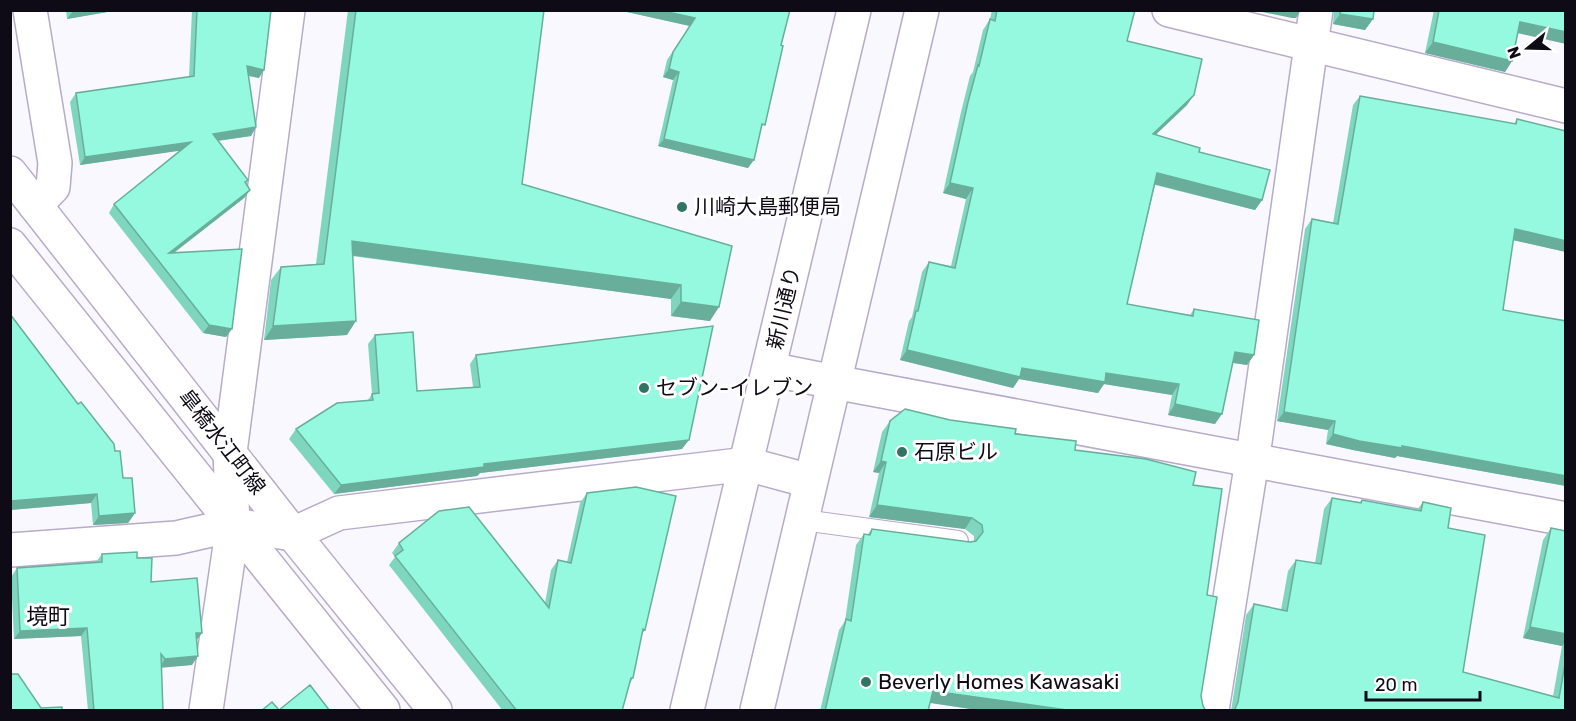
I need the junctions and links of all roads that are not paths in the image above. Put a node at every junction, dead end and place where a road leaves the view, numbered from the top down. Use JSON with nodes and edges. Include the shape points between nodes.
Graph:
{"nodes":[{"id":1,"x":30,"y":10,"type":"edge"},
{"id":2,"x":288,"y":10,"type":"edge"},
{"id":3,"x":854,"y":10,"type":"edge"},
{"id":4,"x":922,"y":10,"type":"edge"},
{"id":5,"x":1169,"y":10,"type":"edge"},
{"id":6,"x":1316,"y":10,"type":"edge"},
{"id":7,"x":1311,"y":44,"type":"junction"},
{"id":8,"x":1566,"y":106,"type":"edge"},
{"id":9,"x":10,"y":173,"type":"edge"},
{"id":10,"x":35,"y":205,"type":"junction"},
{"id":11,"x":10,"y":244,"type":"edge"},
{"id":12,"x":769,"y":369,"type":"junction"},
{"id":13,"x":834,"y":382,"type":"junction"},
{"id":14,"x":230,"y":452,"type":"junction"},
{"id":15,"x":1252,"y":461,"type":"junction"},
{"id":16,"x":747,"y":464,"type":"junction"},
{"id":17,"x":810,"y":481,"type":"junction"},
{"id":18,"x":1566,"y":519,"type":"edge"},
{"id":19,"x":803,"y":520,"type":"junction"},
{"id":20,"x":233,"y":525,"type":"junction"},
{"id":21,"x":292,"y":534,"type":"junction"},
{"id":22,"x":963,"y":541,"type":"edge"},
{"id":23,"x":10,"y":550,"type":"edge"},
{"id":24,"x":206,"y":711,"type":"edge"},
{"id":25,"x":383,"y":711,"type":"edge"},
{"id":26,"x":435,"y":711,"type":"edge"},
{"id":27,"x":687,"y":711,"type":"edge"},
{"id":28,"x":757,"y":711,"type":"edge"},
{"id":29,"x":1212,"y":711,"type":"edge"}],
"edges":[{"from":1,"to":10,"type":"street","via":[[55,163],[53,187]]},
{"from":2,"to":14,"type":"street"},
{"from":3,"to":12,"type":"street","name":"新川通り"},
{"from":4,"to":13,"type":"street"},
{"from":5,"to":7,"type":"street"},
{"from":6,"to":7,"type":"street"},
{"from":7,"to":8,"type":"street"},
{"from":7,"to":15,"type":"street"},
{"from":9,"to":10,"type":"street","name":"皐橋水江町線"},
{"from":10,"to":14,"type":"street","name":"皐橋水江町線"},
{"from":11,"to":20,"type":"street","name":"皐橋水江町線"},
{"from":12,"to":13,"type":"street"},
{"from":12,"to":16,"type":"street","name":"新川通り"},
{"from":13,"to":15,"type":"street"},
{"from":13,"to":17,"type":"street"},
{"from":14,"to":20,"type":"street"},
{"from":14,"to":21,"type":"street","name":"皐橋水江町線"},
{"from":15,"to":18,"type":"street"},
{"from":15,"to":29,"type":"street"},
{"from":16,"to":17,"type":"street"},
{"from":16,"to":21,"type":"street","via":[[339,513]]},
{"from":16,"to":27,"type":"street","name":"新川通り"},
{"from":17,"to":19,"type":"street"},
{"from":19,"to":22,"type":"lane"},
{"from":19,"to":28,"type":"street"},
{"from":20,"to":21,"type":"street"},
{"from":20,"to":23,"type":"street","via":[[176,538]]},
{"from":20,"to":24,"type":"street"},
{"from":20,"to":25,"type":"street","name":"皐橋水江町線"},
{"from":21,"to":26,"type":"street","name":"皐橋水江町線"}]}
